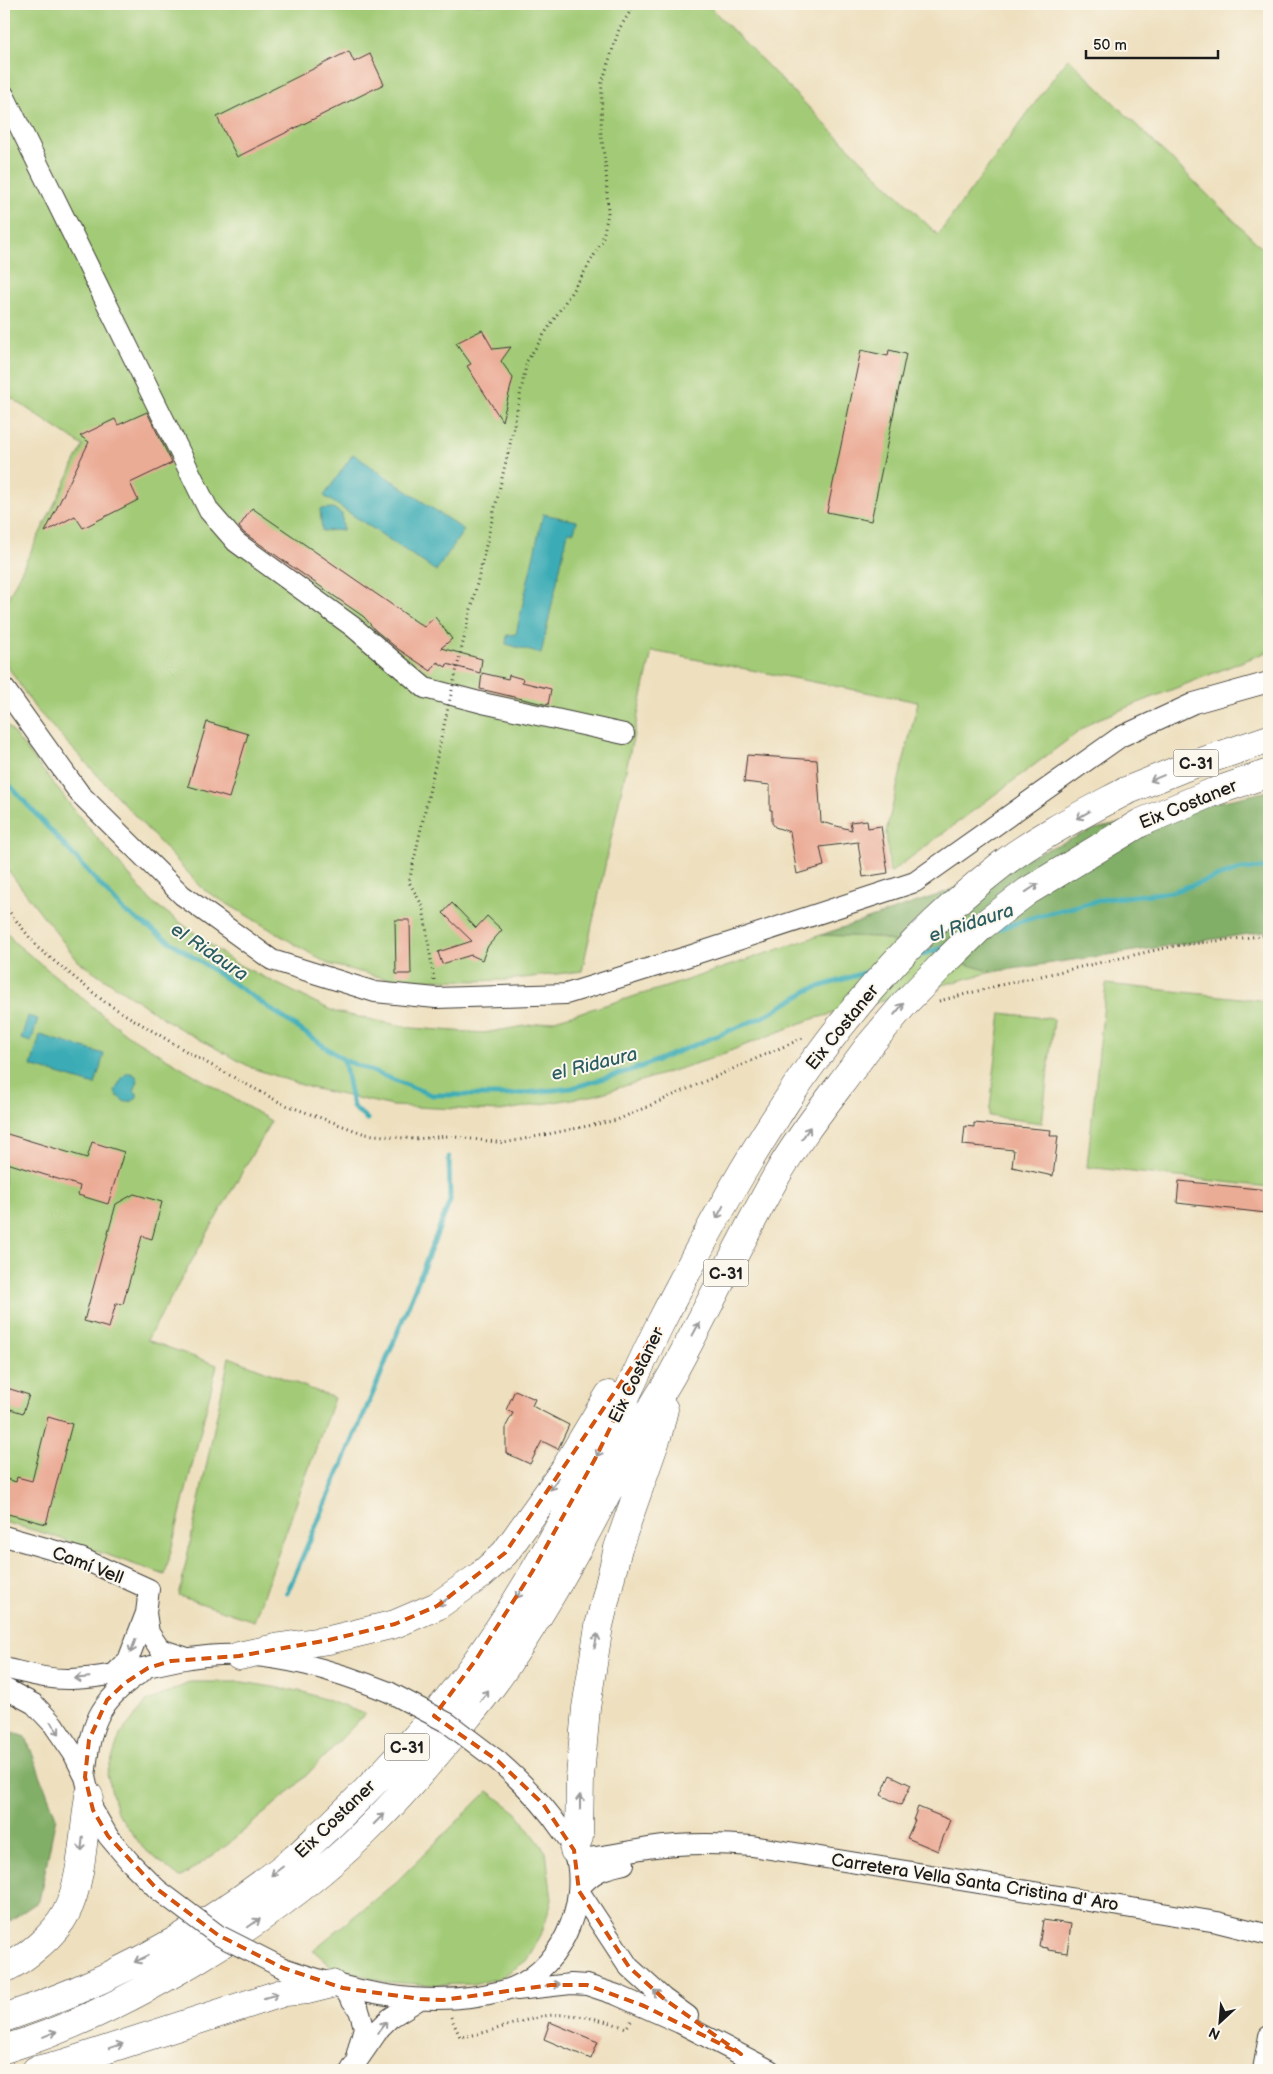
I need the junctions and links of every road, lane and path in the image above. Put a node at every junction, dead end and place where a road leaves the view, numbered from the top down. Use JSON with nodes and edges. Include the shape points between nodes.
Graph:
{"nodes":[{"id":1,"x":635,"y":4,"type":"edge"},
{"id":2,"x":4,"y":95,"type":"edge"},
{"id":3,"x":1269,"y":682,"type":"edge"},
{"id":4,"x":4,"y":688,"type":"edge"},
{"id":5,"x":624,"y":734,"type":"dead end"},
{"id":6,"x":1269,"y":740,"type":"edge"},
{"id":7,"x":1269,"y":773,"type":"edge"},
{"id":8,"x":4,"y":905,"type":"edge"},
{"id":9,"x":1269,"y":935,"type":"edge"},
{"id":10,"x":436,"y":998,"type":"junction"},
{"id":11,"x":929,"y":1004,"type":"dead end"},
{"id":12,"x":812,"y":1047,"type":"junction"},
{"id":13,"x":659,"y":1327,"type":"junction"},
{"id":14,"x":674,"y":1372,"type":"junction"},
{"id":15,"x":4,"y":1536,"type":"edge"},
{"id":16,"x":146,"y":1613,"type":"junction"},
{"id":17,"x":239,"y":1656,"type":"junction"},
{"id":18,"x":187,"y":1658,"type":"junction"},
{"id":19,"x":4,"y":1668,"type":"edge"},
{"id":20,"x":148,"y":1668,"type":"junction"},
{"id":21,"x":112,"y":1675,"type":"junction"},
{"id":22,"x":4,"y":1688,"type":"edge"},
{"id":23,"x":87,"y":1786,"type":"junction"},
{"id":24,"x":678,"y":1846,"type":"junction"},
{"id":25,"x":574,"y":1854,"type":"junction"},
{"id":26,"x":579,"y":1890,"type":"junction"},
{"id":27,"x":1269,"y":1935,"type":"edge"},
{"id":28,"x":4,"y":1969,"type":"edge"},
{"id":29,"x":338,"y":1986,"type":"junction"},
{"id":30,"x":505,"y":1991,"type":"junction"},
{"id":31,"x":420,"y":1999,"type":"junction"},
{"id":32,"x":443,"y":2000,"type":"junction"},
{"id":33,"x":644,"y":2006,"type":"junction"},
{"id":34,"x":4,"y":2018,"type":"edge"},
{"id":35,"x":1269,"y":2036,"type":"edge"},
{"id":36,"x":4,"y":2049,"type":"edge"},
{"id":37,"x":741,"y":2054,"type":"junction"},
{"id":38,"x":353,"y":2067,"type":"edge"},
{"id":39,"x":36,"y":2070,"type":"edge"},
{"id":40,"x":770,"y":2070,"type":"edge"},
{"id":41,"x":1263,"y":2070,"type":"edge"}],
"edges":[{"from":1,"to":10,"type":"path","bridge":true,"via":[[619,29],[602,83],[601,133],[608,214],[602,241],[527,361],[410,882],[423,907]]},
{"from":2,"to":5,"type":"street","via":[[209,511],[236,542],[352,626],[425,688]]},
{"from":3,"to":10,"type":"street","via":[[1194,703],[1120,737],[915,882],[566,994]]},
{"from":4,"to":10,"type":"street","via":[[80,794],[182,895],[272,960],[376,992]]},
{"from":6,"to":12,"type":"highway","name":"Eix Costaner","number":"C-31","one_way":true,"bridge":true,"via":[[1183,768],[1126,792],[1051,832],[1002,865],[916,941],[842,1023]]},
{"from":14,"to":7,"type":"highway","name":"Eix Costaner","number":"C-31","one_way":true,"bridge":true,"via":[[778,1173],[868,1047],[904,1003],[982,926],[1075,860],[1140,823],[1211,792]]},
{"from":8,"to":12,"type":"path","via":[[38,948],[106,1003],[196,1057],[284,1104],[365,1134],[415,1139],[448,1136],[504,1143],[617,1120]]},
{"from":9,"to":11,"type":"path","via":[[1174,946]]},
{"from":12,"to":13,"type":"highway","name":"Eix Costaner","number":"C-31","one_way":true,"via":[[743,1168]]},
{"from":13,"to":17,"type":"highway","one_way":true,"via":[[608,1397],[564,1470],[506,1553],[480,1575],[438,1606],[394,1624],[329,1640]]},
{"from":13,"to":34,"type":"highway","name":"Eix Costaner","number":"C-31","one_way":true,"via":[[595,1459],[505,1617],[448,1698],[402,1753],[296,1857],[225,1910],[157,1951],[81,1988]]},
{"from":25,"to":14,"type":"highway","one_way":true,"via":[[579,1837],[586,1708],[599,1626],[618,1548],[658,1434]]},
{"from":36,"to":14,"type":"highway","name":"Eix Costaner","number":"C-31","one_way":true,"via":[[99,2012],[165,1978],[241,1932],[276,1908],[377,1821],[424,1771],[506,1668],[559,1583],[646,1417]]},
{"from":15,"to":16,"type":"street","name":"Camí Vell","via":[[81,1558],[149,1589]]},
{"from":16,"to":18,"type":"street","name":"Camí Vell","via":[[149,1633],[160,1649]]},
{"from":16,"to":21,"type":"street","name":"Camí Vell","one_way":true,"via":[[128,1660]]},
{"from":17,"to":18,"type":"street"},
{"from":17,"to":25,"type":"street","bridge":true,"via":[[312,1666],[349,1676],[389,1692],[448,1723],[526,1785],[543,1804]]},
{"from":18,"to":20,"type":"street"},
{"from":21,"to":19,"type":"street","one_way":true,"via":[[70,1679],[40,1677]]},
{"from":20,"to":21,"type":"street"},
{"from":20,"to":23,"type":"street","via":[[107,1700],[97,1717],[89,1740]]},
{"from":22,"to":23,"type":"street","one_way":true,"via":[[34,1704],[53,1724],[73,1753]]},
{"from":23,"to":28,"type":"highway","one_way":true,"via":[[81,1857],[66,1914],[20,1961]]},
{"from":23,"to":29,"type":"street","bridge":true,"via":[[93,1810],[108,1836],[157,1889],[218,1935],[283,1968]]},
{"from":24,"to":25,"type":"street","name":"Carretera Vella Santa Cristina d' Aro","via":[[648,1848],[607,1857]]},
{"from":24,"to":26,"type":"street","via":[[607,1868],[590,1876]]},
{"from":24,"to":27,"type":"street","name":"Carretera Vella Santa Cristina d' Aro","via":[[716,1843],[752,1846],[1217,1922]]},
{"from":25,"to":26,"type":"street"},
{"from":26,"to":30,"type":"street","via":[[568,1929],[557,1950],[543,1968]]},
{"from":37,"to":26,"type":"street","one_way":true,"via":[[663,1998],[629,1967]]},
{"from":29,"to":31,"type":"street"},
{"from":29,"to":38,"type":"street","via":[[359,2010],[364,2027]]},
{"from":39,"to":29,"type":"highway","one_way":true,"via":[[285,1992]]},
{"from":30,"to":32,"type":"street"},
{"from":30,"to":33,"type":"street","one_way":true,"via":[[551,1985],[587,1985]]},
{"from":31,"to":32,"type":"street"},
{"from":38,"to":31,"type":"street","one_way":true,"via":[[380,2028]]},
{"from":32,"to":33,"type":"path","via":[[460,2037],[536,2017],[567,2015],[605,2020],[626,2028]]},
{"from":33,"to":37,"type":"street"},
{"from":35,"to":41,"type":"street"},
{"from":37,"to":40,"type":"street"}]}
